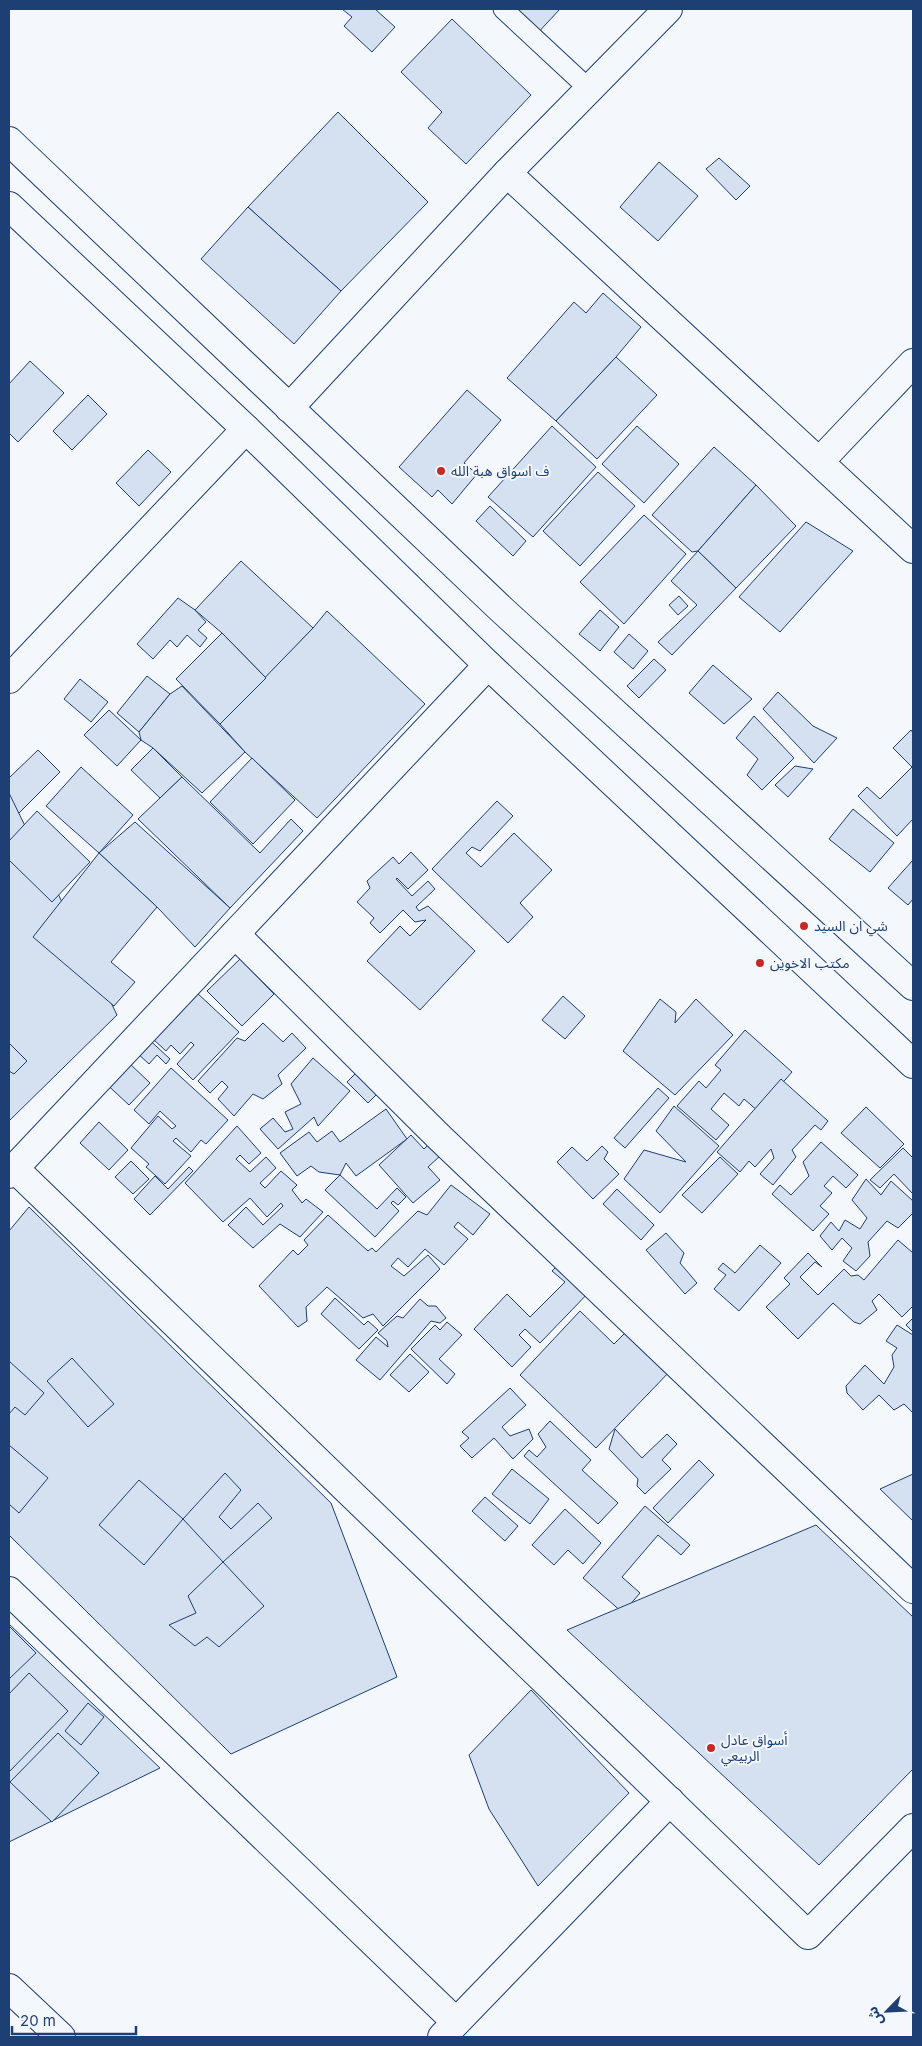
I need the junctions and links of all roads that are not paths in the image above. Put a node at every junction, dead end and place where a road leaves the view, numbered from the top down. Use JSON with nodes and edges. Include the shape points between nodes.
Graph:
{"nodes":[{"id":1,"x":503,"y":9,"type":"edge"},
{"id":2,"x":668,"y":9,"type":"edge"},
{"id":3,"x":589,"y":89,"type":"junction"},
{"id":4,"x":9,"y":141,"type":"edge"},
{"id":5,"x":507,"y":172,"type":"junction"},
{"id":6,"x":9,"y":206,"type":"edge"},
{"id":7,"x":913,"y":363,"type":"edge"},
{"id":8,"x":289,"y":408,"type":"junction"},
{"id":9,"x":246,"y":429,"type":"junction"},
{"id":10,"x":820,"y":461,"type":"junction"},
{"id":11,"x":913,"y":549,"type":"edge"},
{"id":12,"x":488,"y":665,"type":"junction"},
{"id":13,"x":9,"y":679,"type":"edge"},
{"id":14,"x":235,"y":934,"type":"junction"},
{"id":15,"x":913,"y":986,"type":"edge"},
{"id":16,"x":913,"y":1064,"type":"edge"},
{"id":17,"x":12,"y":1171,"type":"edge"},
{"id":18,"x":913,"y":1589,"type":"edge"},
{"id":19,"x":9,"y":1591,"type":"edge"},
{"id":20,"x":670,"y":1801,"type":"junction"},
{"id":21,"x":913,"y":1828,"type":"edge"},
{"id":22,"x":9,"y":1988,"type":"edge"},
{"id":23,"x":449,"y":2030,"type":"edge"},
{"id":24,"x":61,"y":2037,"type":"edge"}],
"edges":[{"from":1,"to":3,"type":"lane"},
{"from":2,"to":3,"type":"street"},
{"from":3,"to":5,"type":"street"},
{"from":4,"to":8,"type":"street"},
{"from":5,"to":8,"type":"street"},
{"from":5,"to":10,"type":"street"},
{"from":6,"to":9,"type":"street"},
{"from":7,"to":10,"type":"street"},
{"from":8,"to":15,"type":"street","via":[[501,609]]},
{"from":9,"to":12,"type":"street"},
{"from":9,"to":13,"type":"street"},
{"from":10,"to":11,"type":"street"},
{"from":12,"to":14,"type":"street"},
{"from":12,"to":16,"type":"street"},
{"from":14,"to":17,"type":"street"},
{"from":14,"to":18,"type":"street","via":[[438,1136]]},
{"from":17,"to":20,"type":"street"},
{"from":19,"to":23,"type":"street"},
{"from":20,"to":21,"type":"street","via":[[808,1935]]},
{"from":20,"to":23,"type":"street"},
{"from":22,"to":24,"type":"street"}]}
